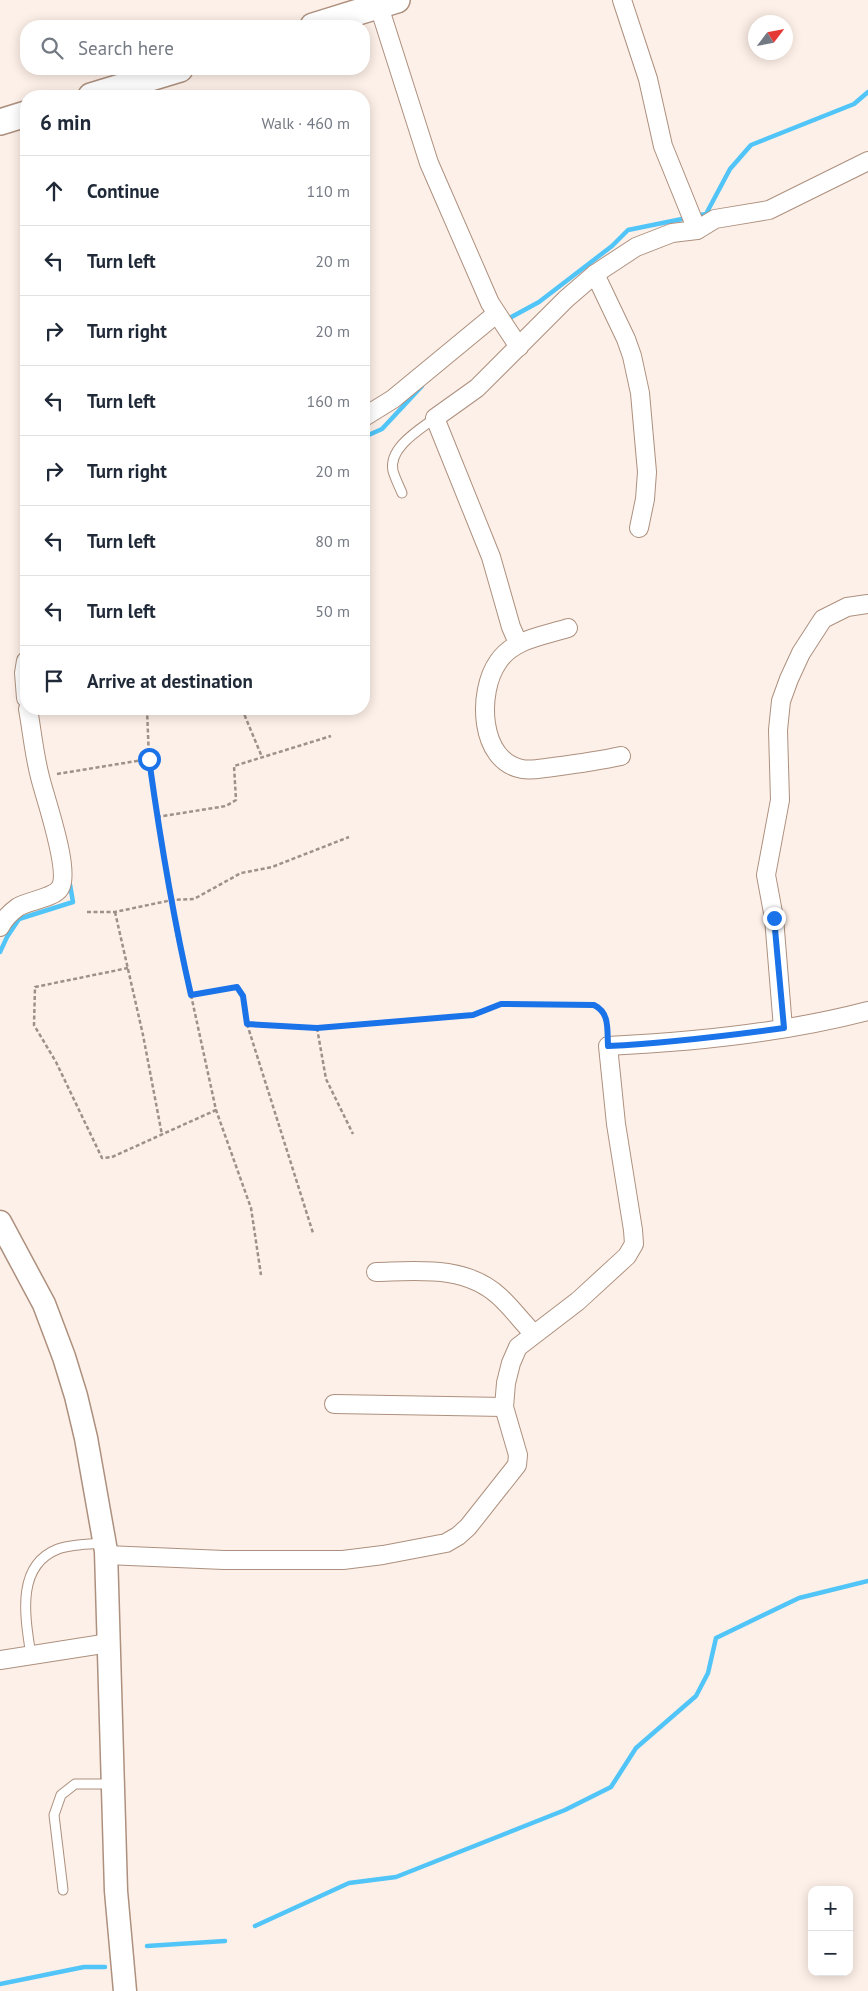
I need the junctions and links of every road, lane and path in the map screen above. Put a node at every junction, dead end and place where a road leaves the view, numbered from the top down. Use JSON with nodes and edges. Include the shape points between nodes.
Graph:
{"nodes":[{"id":1,"x":622,"y":0,"type":"edge"},
{"id":2,"x":384,"y":2,"type":"edge"},
{"id":3,"x":331,"y":20,"type":"edge"},
{"id":4,"x":160,"y":75,"type":"edge"},
{"id":5,"x":110,"y":90,"type":"edge"},
{"id":6,"x":20,"y":116,"type":"edge"},
{"id":7,"x":0,"y":122,"type":"edge"},
{"id":8,"x":868,"y":161,"type":"edge"},
{"id":9,"x":695,"y":226,"type":"junction"},
{"id":10,"x":595,"y":274,"type":"junction"},
{"id":11,"x":498,"y":316,"type":"junction"},
{"id":12,"x":517,"y":345,"type":"junction"},
{"id":13,"x":370,"y":413,"type":"edge"},
{"id":14,"x":435,"y":418,"type":"junction"},
{"id":15,"x":402,"y":493,"type":"dead end"},
{"id":16,"x":639,"y":528,"type":"dead end"},
{"id":17,"x":868,"y":604,"type":"edge"},
{"id":18,"x":568,"y":628,"type":"dead end"},
{"id":19,"x":518,"y":643,"type":"junction"},
{"id":20,"x":29,"y":715,"type":"edge"},
{"id":21,"x":147,"y":715,"type":"edge"},
{"id":22,"x":244,"y":715,"type":"edge"},
{"id":23,"x":331,"y":736,"type":"dead end"},
{"id":24,"x":621,"y":756,"type":"dead end"},
{"id":25,"x":262,"y":757,"type":"junction"},
{"id":26,"x":149,"y":759,"type":"junction"},
{"id":27,"x":49,"y":775,"type":"dead end"},
{"id":28,"x":157,"y":817,"type":"junction"},
{"id":29,"x":349,"y":837,"type":"dead end"},
{"id":30,"x":172,"y":900,"type":"junction"},
{"id":31,"x":87,"y":912,"type":"dead end"},
{"id":32,"x":115,"y":912,"type":"junction"},
{"id":33,"x":0,"y":927,"type":"edge"},
{"id":34,"x":128,"y":968,"type":"junction"},
{"id":35,"x":191,"y":995,"type":"junction"},
{"id":36,"x":868,"y":1011,"type":"edge"},
{"id":37,"x":247,"y":1024,"type":"junction"},
{"id":38,"x":317,"y":1028,"type":"junction"},
{"id":39,"x":784,"y":1028,"type":"junction"},
{"id":40,"x":608,"y":1046,"type":"junction"},
{"id":41,"x":216,"y":1110,"type":"junction"},
{"id":42,"x":353,"y":1134,"type":"dead end"},
{"id":43,"x":162,"y":1135,"type":"junction"},
{"id":44,"x":0,"y":1222,"type":"edge"},
{"id":45,"x":313,"y":1233,"type":"dead end"},
{"id":46,"x":376,"y":1272,"type":"dead end"},
{"id":47,"x":261,"y":1274,"type":"dead end"},
{"id":48,"x":534,"y":1334,"type":"junction"},
{"id":49,"x":334,"y":1404,"type":"dead end"},
{"id":50,"x":504,"y":1407,"type":"junction"},
{"id":51,"x":105,"y":1549,"type":"junction"},
{"id":52,"x":108,"y":1642,"type":"junction"},
{"id":53,"x":31,"y":1656,"type":"junction"},
{"id":54,"x":0,"y":1660,"type":"edge"},
{"id":55,"x":113,"y":1784,"type":"junction"},
{"id":56,"x":63,"y":1890,"type":"dead end"},
{"id":57,"x":125,"y":1991,"type":"edge"}],
"edges":[{"from":1,"to":9,"type":"street","via":[[648,79],[663,146]]},
{"from":2,"to":3,"type":"main road"},
{"from":2,"to":11,"type":"street","via":[[429,163]]},
{"from":4,"to":5,"type":"main road"},
{"from":6,"to":7,"type":"main road"},
{"from":8,"to":9,"type":"street","via":[[781,205],[756,213],[715,218]]},
{"from":9,"to":10,"type":"street","via":[[646,242]]},
{"from":10,"to":12,"type":"street"},
{"from":10,"to":16,"type":"street","via":[[626,339],[638,386],[647,472]]},
{"from":11,"to":12,"type":"street"},
{"from":11,"to":13,"type":"street","via":[[393,399]]},
{"from":12,"to":14,"type":"street","via":[[477,388]]},
{"from":14,"to":15,"type":"lane","via":[[394,455],[393,470]]},
{"from":14,"to":19,"type":"street","via":[[492,557]]},
{"from":17,"to":39,"type":"street","via":[[847,607],[823,619],[801,653],[781,701],[778,730],[780,800],[766,874],[774,918]]},
{"from":18,"to":19,"type":"street"},
{"from":19,"to":24,"type":"street","via":[[498,662],[485,696],[485,719],[499,758],[523,769],[589,763]]},
{"from":20,"to":33,"type":"street","via":[[40,777],[57,840],[62,881],[56,893],[18,907]]},
{"from":21,"to":26,"type":"path"},
{"from":22,"to":25,"type":"path"},
{"from":23,"to":25,"type":"path"},
{"from":25,"to":28,"type":"path","via":[[234,766],[236,800],[226,806]]},
{"from":26,"to":27,"type":"path"},
{"from":26,"to":28,"type":"path"},
{"from":28,"to":30,"type":"path"},
{"from":29,"to":30,"type":"path","via":[[272,867],[241,873],[194,898]]},
{"from":30,"to":32,"type":"path"},
{"from":30,"to":35,"type":"path"},
{"from":31,"to":32,"type":"path"},
{"from":32,"to":34,"type":"path"},
{"from":34,"to":43,"type":"path"},
{"from":34,"to":43,"type":"path","via":[[35,987],[34,1025],[56,1062],[102,1158],[112,1157]]},
{"from":35,"to":37,"type":"path","via":[[237,987],[243,996]]},
{"from":35,"to":41,"type":"path"},
{"from":36,"to":39,"type":"street"},
{"from":37,"to":38,"type":"path"},
{"from":37,"to":45,"type":"path"},
{"from":38,"to":40,"type":"path","via":[[473,1015],[501,1004],[594,1005],[602,1009],[606,1017]]},
{"from":38,"to":42,"type":"path","via":[[326,1079]]},
{"from":39,"to":40,"type":"street","via":[[722,1037]]},
{"from":40,"to":48,"type":"street","via":[[634,1244],[627,1256],[578,1301]]},
{"from":41,"to":43,"type":"path"},
{"from":41,"to":47,"type":"path","via":[[251,1208]]},
{"from":44,"to":51,"type":"street","via":[[44,1304],[64,1356],[86,1438]]},
{"from":46,"to":48,"type":"street","via":[[442,1271],[477,1280],[500,1296]]},
{"from":48,"to":50,"type":"street","via":[[518,1347],[511,1363]]},
{"from":49,"to":50,"type":"street"},
{"from":50,"to":51,"type":"street","via":[[518,1455],[517,1465],[468,1527],[446,1543],[383,1556],[342,1560],[224,1560]]},
{"from":51,"to":52,"type":"street"},
{"from":51,"to":53,"type":"lane","via":[[65,1547],[55,1550],[32,1573],[25,1594],[24,1611]]},
{"from":52,"to":53,"type":"street"},
{"from":52,"to":55,"type":"street"},
{"from":53,"to":54,"type":"street"},
{"from":55,"to":56,"type":"lane","via":[[75,1784],[61,1795],[54,1815]]},
{"from":55,"to":57,"type":"street","via":[[116,1891]]}]}
